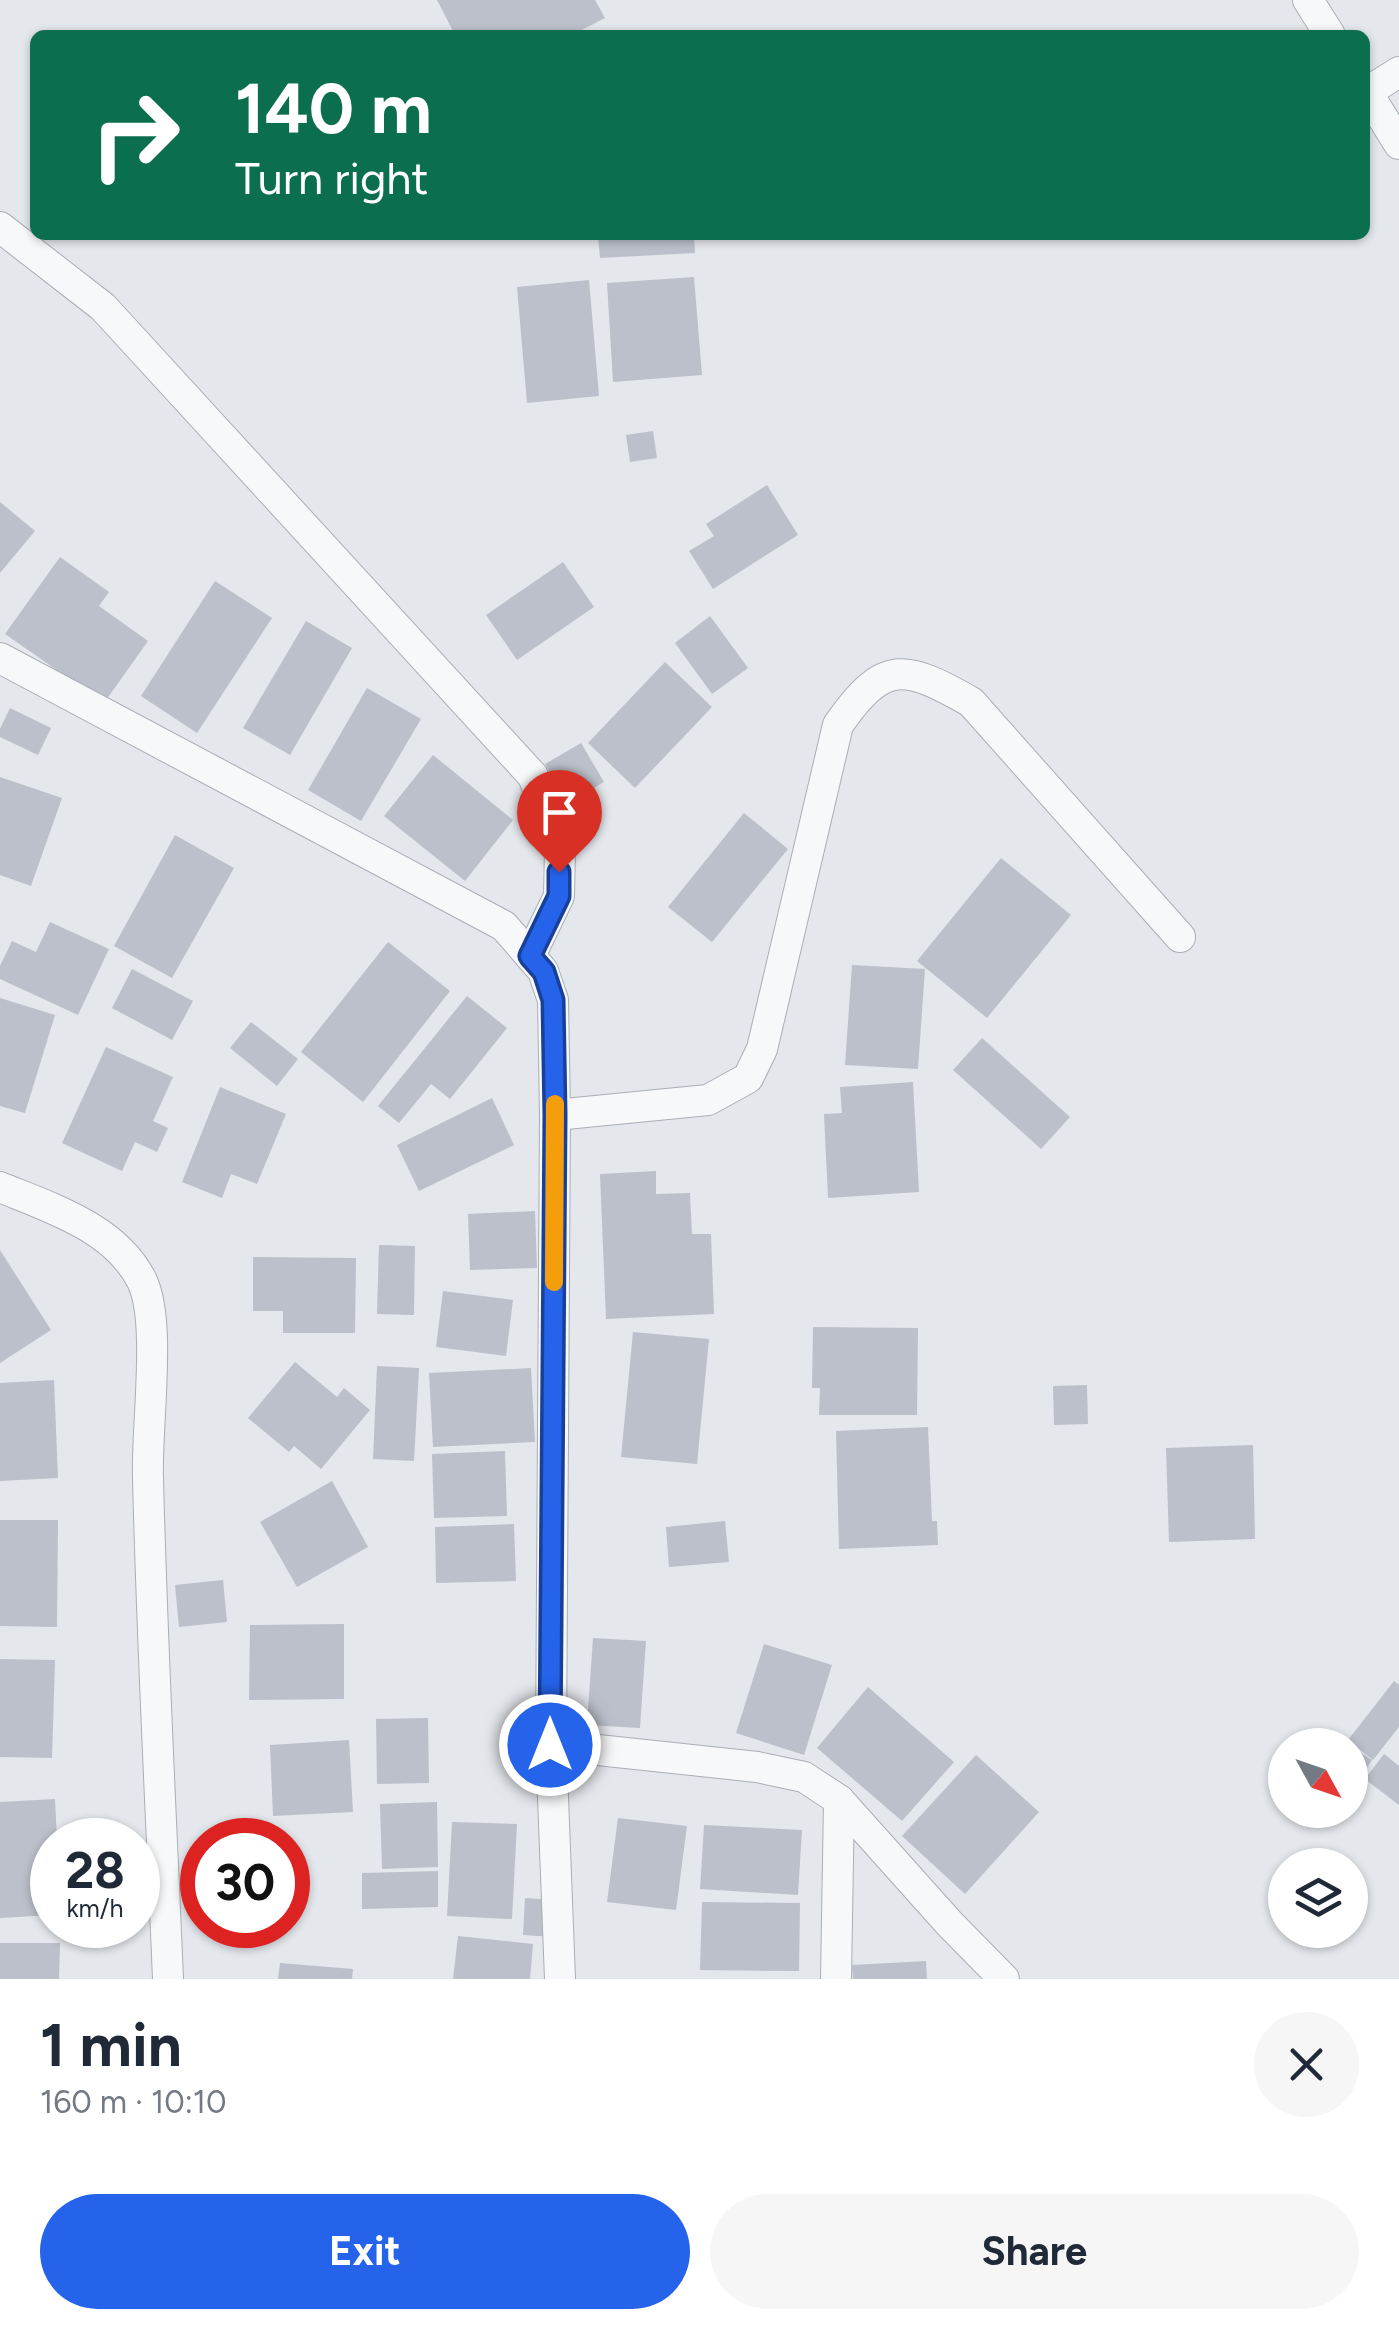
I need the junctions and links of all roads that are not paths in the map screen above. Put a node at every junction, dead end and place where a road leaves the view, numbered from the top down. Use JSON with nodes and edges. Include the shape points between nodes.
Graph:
{"nodes":[{"id":1,"x":1308,"y":0,"type":"edge"},
{"id":2,"x":1327,"y":30,"type":"edge"},
{"id":3,"x":1399,"y":72,"type":"edge"},
{"id":4,"x":1370,"y":88,"type":"edge"},
{"id":5,"x":1370,"y":97,"type":"edge"},
{"id":6,"x":1399,"y":144,"type":"edge"},
{"id":7,"x":0,"y":227,"type":"edge"},
{"id":8,"x":0,"y":658,"type":"edge"},
{"id":9,"x":1180,"y":936,"type":"dead end"},
{"id":10,"x":530,"y":956,"type":"junction"},
{"id":11,"x":555,"y":1115,"type":"junction"},
{"id":12,"x":0,"y":1187,"type":"edge"},
{"id":13,"x":550,"y":1745,"type":"junction"},
{"id":14,"x":839,"y":1800,"type":"junction"},
{"id":15,"x":168,"y":1979,"type":"edge"},
{"id":16,"x":560,"y":1979,"type":"edge"},
{"id":17,"x":836,"y":1979,"type":"edge"},
{"id":18,"x":1004,"y":1979,"type":"edge"}],
"edges":[{"from":1,"to":2,"type":"street"},
{"from":3,"to":4,"type":"street"},
{"from":5,"to":6,"type":"street"},
{"from":7,"to":10,"type":"street","via":[[103,307],[533,776],[560,848],[559,896]]},
{"from":8,"to":10,"type":"street","via":[[504,926]]},
{"from":9,"to":11,"type":"street","via":[[971,702],[907,673],[884,675],[838,725],[762,1049],[748,1078],[708,1100]]},
{"from":10,"to":11,"type":"street","via":[[553,1000]]},
{"from":11,"to":13,"type":"street"},
{"from":12,"to":15,"type":"street","via":[[70,1216],[124,1252],[151,1311],[148,1474]]},
{"from":13,"to":14,"type":"street","via":[[757,1766],[804,1777]]},
{"from":13,"to":16,"type":"street"},
{"from":14,"to":17,"type":"street"},
{"from":14,"to":18,"type":"street"}]}
